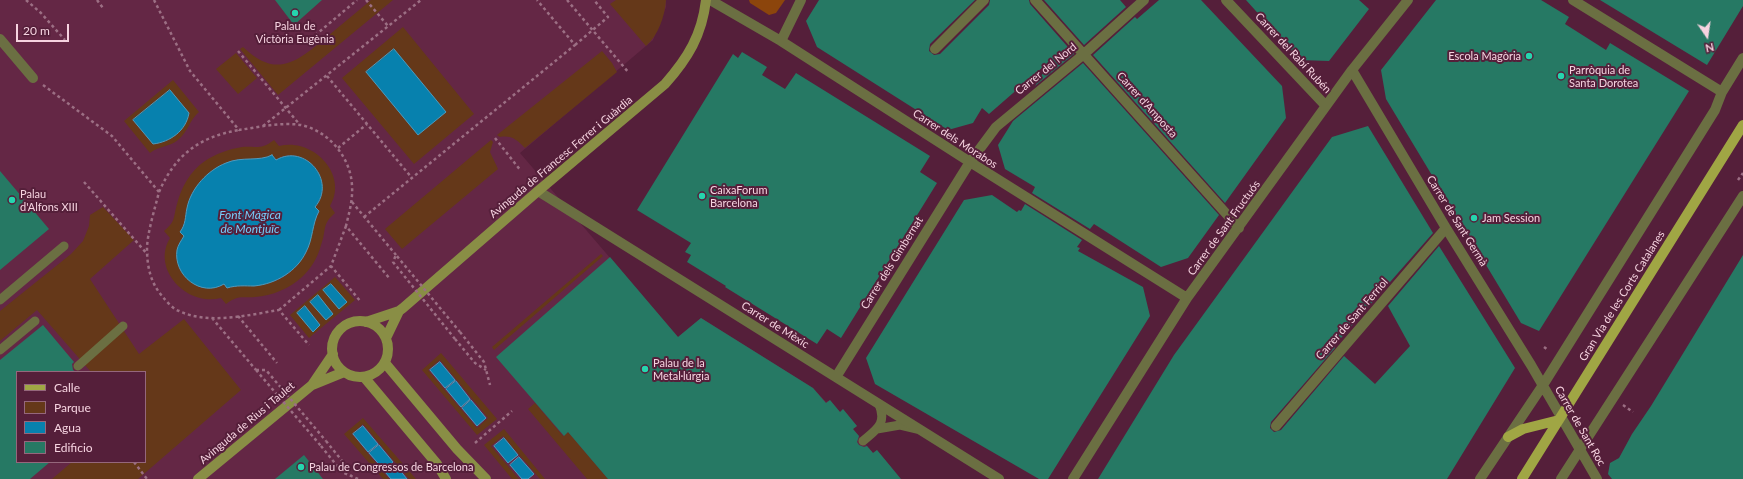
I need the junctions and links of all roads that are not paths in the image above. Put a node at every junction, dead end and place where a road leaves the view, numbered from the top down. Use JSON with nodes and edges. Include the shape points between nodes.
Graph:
{"nodes":[{"id":1,"x":706,"y":0,"type":"edge"},
{"id":2,"x":710,"y":0,"type":"edge"},
{"id":3,"x":801,"y":0,"type":"edge"},
{"id":4,"x":984,"y":0,"type":"edge"},
{"id":5,"x":1035,"y":0,"type":"edge"},
{"id":6,"x":1144,"y":0,"type":"edge"},
{"id":7,"x":1226,"y":0,"type":"edge"},
{"id":8,"x":1408,"y":0,"type":"edge"},
{"id":9,"x":1573,"y":0,"type":"edge"},
{"id":10,"x":0,"y":39,"type":"edge"},
{"id":11,"x":781,"y":41,"type":"junction"},
{"id":12,"x":935,"y":49,"type":"dead end"},
{"id":13,"x":1084,"y":54,"type":"junction"},
{"id":14,"x":1743,"y":58,"type":"edge"},
{"id":15,"x":1352,"y":70,"type":"junction"},
{"id":16,"x":33,"y":78,"type":"road end"},
{"id":17,"x":1722,"y":92,"type":"junction"},
{"id":18,"x":1326,"y":106,"type":"junction"},
{"id":19,"x":1743,"y":125,"type":"edge"},
{"id":20,"x":970,"y":162,"type":"junction"},
{"id":21,"x":538,"y":191,"type":"junction"},
{"id":22,"x":1743,"y":196,"type":"edge"},
{"id":23,"x":1239,"y":228,"type":"junction"},
{"id":24,"x":1446,"y":228,"type":"junction"},
{"id":25,"x":64,"y":246,"type":"dead end"},
{"id":26,"x":1187,"y":298,"type":"junction"},
{"id":27,"x":0,"y":300,"type":"edge"},
{"id":28,"x":399,"y":311,"type":"junction"},
{"id":29,"x":35,"y":321,"type":"dead end"},
{"id":30,"x":366,"y":322,"type":"junction"},
{"id":31,"x":123,"y":326,"type":"dead end"},
{"id":32,"x":386,"y":338,"type":"junction"},
{"id":33,"x":0,"y":350,"type":"edge"},
{"id":34,"x":333,"y":354,"type":"junction"},
{"id":35,"x":385,"y":363,"type":"junction"},
{"id":36,"x":78,"y":366,"type":"dead end"},
{"id":37,"x":344,"y":372,"type":"junction"},
{"id":38,"x":364,"y":377,"type":"junction"},
{"id":39,"x":836,"y":377,"type":"junction"},
{"id":40,"x":312,"y":385,"type":"junction"},
{"id":41,"x":1542,"y":385,"type":"junction"},
{"id":42,"x":879,"y":404,"type":"junction"},
{"id":43,"x":1560,"y":418,"type":"junction"},
{"id":44,"x":1276,"y":426,"type":"dead end"},
{"id":45,"x":877,"y":429,"type":"junction"},
{"id":46,"x":923,"y":432,"type":"junction"},
{"id":47,"x":1508,"y":437,"type":"junction"},
{"id":48,"x":862,"y":441,"type":"dead end"},
{"id":49,"x":1579,"y":450,"type":"junction"},
{"id":50,"x":198,"y":479,"type":"edge"},
{"id":51,"x":446,"y":479,"type":"edge"},
{"id":52,"x":486,"y":479,"type":"edge"},
{"id":53,"x":999,"y":479,"type":"edge"},
{"id":54,"x":1073,"y":479,"type":"edge"},
{"id":55,"x":1480,"y":479,"type":"edge"},
{"id":56,"x":1522,"y":479,"type":"edge"},
{"id":57,"x":1561,"y":479,"type":"edge"},
{"id":58,"x":1597,"y":479,"type":"edge"}],
"edges":[{"from":1,"to":21,"type":"street","name":"Avinguda de Francesc Ferrer i Guàrdia","via":[[704,19],[697,39],[679,68],[665,84]]},
{"from":2,"to":11,"type":"street","name":"Carrer dels Morabos"},
{"from":3,"to":11,"type":"street"},
{"from":4,"to":12,"type":"street"},
{"from":5,"to":13,"type":"street","name":"Carrer d'Amposta"},
{"from":6,"to":13,"type":"street","name":"Carrer del Nord"},
{"from":7,"to":18,"type":"street","name":"Carrer del Rabí Rubén"},
{"from":8,"to":15,"type":"street","name":"Carrer de Sant Fructuós"},
{"from":9,"to":17,"type":"street"},
{"from":10,"to":16,"type":"street"},
{"from":11,"to":20,"type":"street","name":"Carrer dels Morabos"},
{"from":13,"to":20,"type":"street","name":"Carrer del Nord","via":[[996,127]]},
{"from":13,"to":23,"type":"street","name":"Carrer d'Amposta"},
{"from":14,"to":17,"type":"street"},
{"from":15,"to":18,"type":"street","name":"Carrer de Sant Fructuós"},
{"from":15,"to":24,"type":"street","name":"Carrer de Sant Germà"},
{"from":17,"to":41,"type":"street","via":[[1715,110]]},
{"from":18,"to":23,"type":"street","name":"Carrer de Sant Fructuós"},
{"from":19,"to":43,"type":"main road","name":"Gran Via de les Corts Catalanes"},
{"from":20,"to":26,"type":"street","name":"Carrer dels Morabos"},
{"from":20,"to":39,"type":"street","name":"Carrer dels Gimbernat"},
{"from":21,"to":28,"type":"street","name":"Avinguda de Francesc Ferrer i Guàrdia"},
{"from":21,"to":39,"type":"street","name":"Carrer de Mèxic"},
{"from":22,"to":49,"type":"street"},
{"from":23,"to":26,"type":"street","name":"Carrer de Sant Fructuós"},
{"from":24,"to":41,"type":"street","name":"Carrer de Sant Germà"},
{"from":24,"to":44,"type":"street","name":"Carrer de Sant Ferriol"},
{"from":25,"to":27,"type":"lane"},
{"from":26,"to":54,"type":"street","name":"Carrer de Sant Fructuós"},
{"from":28,"to":30,"type":"street","name":"Avinguda de Francesc Ferrer i Guàrdia"},
{"from":28,"to":32,"type":"street","name":"Avinguda de Francesc Ferrer i Guàrdia"},
{"from":29,"to":33,"type":"lane"},
{"from":30,"to":32,"type":"street","via":[[377,328]]},
{"from":30,"to":34,"type":"street","via":[[349,324],[342,329],[336,336]]},
{"from":31,"to":36,"type":"lane"},
{"from":32,"to":35,"type":"street","via":[[388,355]]},
{"from":34,"to":37,"type":"street"},
{"from":34,"to":40,"type":"street","name":"Avinguda de Rius i Taulet"},
{"from":35,"to":38,"type":"street","via":[[380,369]]},
{"from":35,"to":52,"type":"street","via":[[457,449]]},
{"from":37,"to":38,"type":"street","via":[[355,377]]},
{"from":37,"to":40,"type":"street","name":"Avinguda de Rius i Taulet"},
{"from":38,"to":51,"type":"street","via":[[437,464]]},
{"from":39,"to":42,"type":"street","name":"Carrer de Mèxic"},
{"from":40,"to":50,"type":"street","name":"Avinguda de Rius i Taulet"},
{"from":41,"to":43,"type":"street","name":"Carrer de Sant Roc"},
{"from":41,"to":47,"type":"street"},
{"from":42,"to":45,"type":"lane","via":[[883,417]]},
{"from":42,"to":46,"type":"street","name":"Carrer de Mèxic"},
{"from":43,"to":47,"type":"main road","via":[[1523,429]]},
{"from":43,"to":49,"type":"street","name":"Carrer de Sant Roc"},
{"from":43,"to":56,"type":"main road","name":"Gran Via de les Corts Catalanes"},
{"from":45,"to":46,"type":"lane","via":[[900,425]]},
{"from":45,"to":48,"type":"lane"},
{"from":46,"to":53,"type":"street","name":"Carrer de Mèxic"},
{"from":47,"to":55,"type":"street"},
{"from":49,"to":57,"type":"street"},
{"from":49,"to":58,"type":"street","name":"Carrer de Sant Roc"}]}
